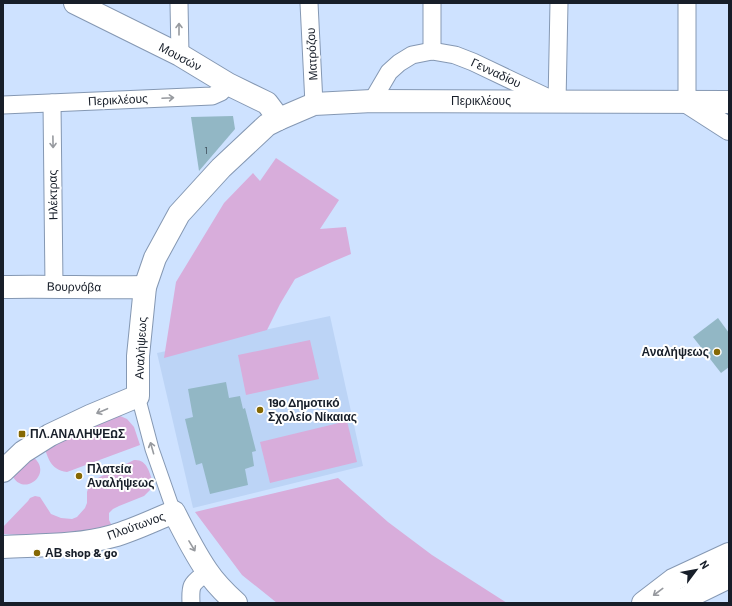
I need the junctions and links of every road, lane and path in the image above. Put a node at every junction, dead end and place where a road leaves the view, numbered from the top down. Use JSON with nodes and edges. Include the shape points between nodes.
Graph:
{"nodes":[{"id":1,"x":75,"y":3,"type":"edge"},
{"id":2,"x":179,"y":3,"type":"edge"},
{"id":3,"x":309,"y":3,"type":"edge"},
{"id":4,"x":432,"y":3,"type":"edge"},
{"id":5,"x":559,"y":3,"type":"edge"},
{"id":6,"x":687,"y":3,"type":"edge"},
{"id":7,"x":432,"y":51,"type":"junction"},
{"id":8,"x":180,"y":55,"type":"junction"},
{"id":9,"x":228,"y":84,"type":"junction"},
{"id":10,"x":372,"y":101,"type":"junction"},
{"id":11,"x":557,"y":102,"type":"junction"},
{"id":12,"x":688,"y":102,"type":"junction"},
{"id":13,"x":729,"y":102,"type":"edge"},
{"id":14,"x":52,"y":103,"type":"junction"},
{"id":15,"x":314,"y":104,"type":"junction"},
{"id":16,"x":3,"y":105,"type":"edge"},
{"id":17,"x":279,"y":119,"type":"junction"},
{"id":18,"x":729,"y":129,"type":"edge"},
{"id":19,"x":54,"y":286,"type":"junction"},
{"id":20,"x":3,"y":287,"type":"edge"},
{"id":21,"x":145,"y":287,"type":"junction"},
{"id":22,"x":138,"y":396,"type":"junction"},
{"id":23,"x":3,"y":472,"type":"edge"},
{"id":24,"x":174,"y":512,"type":"junction"},
{"id":25,"x":3,"y":547,"type":"edge"},
{"id":26,"x":729,"y":554,"type":"edge"},
{"id":27,"x":207,"y":572,"type":"junction"},
{"id":28,"x":729,"y":577,"type":"edge"},
{"id":29,"x":191,"y":603,"type":"edge"},
{"id":30,"x":236,"y":603,"type":"edge"},
{"id":31,"x":643,"y":603,"type":"edge"},
{"id":32,"x":667,"y":603,"type":"edge"}],
"edges":[{"from":1,"to":8,"type":"street","name":"Μουσών"},
{"from":8,"to":2,"type":"street","one_way":true},
{"from":3,"to":15,"type":"street","name":"Ματρόζου"},
{"from":4,"to":7,"type":"street"},
{"from":5,"to":11,"type":"street"},
{"from":6,"to":12,"type":"street"},
{"from":7,"to":10,"type":"street","name":"Γενναδίου","via":[[412,56],[399,63],[389,72]]},
{"from":7,"to":11,"type":"street","name":"Γενναδίου","via":[[455,55],[473,62]]},
{"from":8,"to":9,"type":"street","name":"Μουσών"},
{"from":14,"to":9,"type":"street","name":"Περικλέους","one_way":true,"via":[[212,96],[221,92]]},
{"from":9,"to":17,"type":"street","name":"Μουσών","via":[[267,104]]},
{"from":10,"to":11,"type":"street","name":"Περικλέους"},
{"from":10,"to":15,"type":"street","name":"Περικλέους"},
{"from":11,"to":12,"type":"street","name":"Περικλέους"},
{"from":12,"to":13,"type":"street","name":"Περικλέους"},
{"from":12,"to":18,"type":"street"},
{"from":14,"to":16,"type":"street","name":"Περικλέους"},
{"from":14,"to":19,"type":"street","name":"Ηλέκτρας","one_way":true},
{"from":15,"to":17,"type":"street","name":"Περικλέους"},
{"from":17,"to":21,"type":"street","name":"Αναλήψεως","via":[[267,125],[221,168],[179,214],[155,258]]},
{"from":19,"to":20,"type":"street","name":"Βουρνόβα"},
{"from":19,"to":21,"type":"street","name":"Βουρνόβα"},
{"from":21,"to":22,"type":"street","name":"Αναλήψεως","via":[[138,356]]},
{"from":22,"to":23,"type":"street","one_way":true,"via":[[50,435],[23,452]]},
{"from":24,"to":22,"type":"street","name":"Αναλήψεως","one_way":true,"via":[[152,449]]},
{"from":24,"to":25,"type":"street","name":"Πλούτωνος","via":[[106,538],[77,543]]},
{"from":24,"to":27,"type":"street","name":"Αναλήψεως","one_way":true},
{"from":26,"to":31,"type":"street","one_way":true,"via":[[673,580]]},
{"from":27,"to":29,"type":"street","via":[[193,583]]},
{"from":27,"to":30,"type":"street","name":"Αναλήψεως"},
{"from":28,"to":32,"type":"street","via":[[684,599]]}]}
